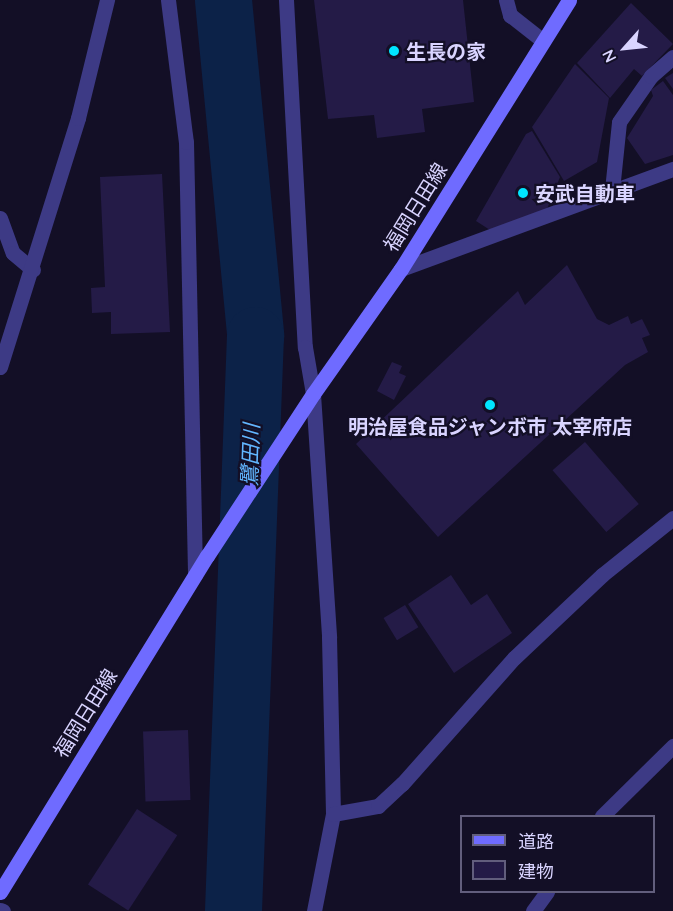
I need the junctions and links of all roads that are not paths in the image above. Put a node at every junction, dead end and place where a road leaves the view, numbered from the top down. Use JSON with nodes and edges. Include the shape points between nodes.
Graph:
{"nodes":[{"id":1,"x":107,"y":0,"type":"edge"},
{"id":2,"x":168,"y":0,"type":"edge"},
{"id":3,"x":285,"y":0,"type":"edge"},
{"id":4,"x":506,"y":0,"type":"edge"},
{"id":5,"x":569,"y":0,"type":"edge"},
{"id":6,"x":543,"y":41,"type":"junction"},
{"id":7,"x":673,"y":57,"type":"edge"},
{"id":8,"x":673,"y":169,"type":"edge"},
{"id":9,"x":612,"y":190,"type":"junction"},
{"id":10,"x":0,"y":218,"type":"edge"},
{"id":11,"x":401,"y":269,"type":"junction"},
{"id":12,"x":33,"y":270,"type":"junction"},
{"id":13,"x":0,"y":367,"type":"edge"},
{"id":14,"x":313,"y":394,"type":"junction"},
{"id":15,"x":673,"y":518,"type":"edge"},
{"id":16,"x":195,"y":575,"type":"junction"},
{"id":17,"x":673,"y":746,"type":"edge"},
{"id":18,"x":333,"y":814,"type":"junction"},
{"id":19,"x":603,"y":815,"type":"edge"},
{"id":20,"x":0,"y":892,"type":"edge"},
{"id":21,"x":546,"y":893,"type":"edge"},
{"id":22,"x":314,"y":911,"type":"edge"},
{"id":23,"x":532,"y":911,"type":"edge"}],
"edges":[{"from":1,"to":12,"type":"street","via":[[78,118]]},
{"from":2,"to":16,"type":"street","via":[[186,142]]},
{"from":3,"to":14,"type":"street","via":[[305,347]]},
{"from":4,"to":6,"type":"street","via":[[510,15]]},
{"from":5,"to":6,"type":"main road","name":"福岡日田線"},
{"from":6,"to":11,"type":"main road","name":"福岡日田線"},
{"from":7,"to":9,"type":"street","via":[[651,76],[619,122]]},
{"from":8,"to":9,"type":"street"},
{"from":9,"to":11,"type":"street"},
{"from":10,"to":12,"type":"street","via":[[13,253]]},
{"from":11,"to":14,"type":"main road","name":"福岡日田線"},
{"from":12,"to":13,"type":"street"},
{"from":14,"to":16,"type":"main road","name":"福岡日田線"},
{"from":14,"to":18,"type":"street","via":[[330,637]]},
{"from":15,"to":18,"type":"street","via":[[602,575],[514,658],[378,806]]},
{"from":16,"to":20,"type":"main road","name":"福岡日田線"},
{"from":17,"to":19,"type":"street"},
{"from":18,"to":22,"type":"street"},
{"from":21,"to":23,"type":"street"}]}
